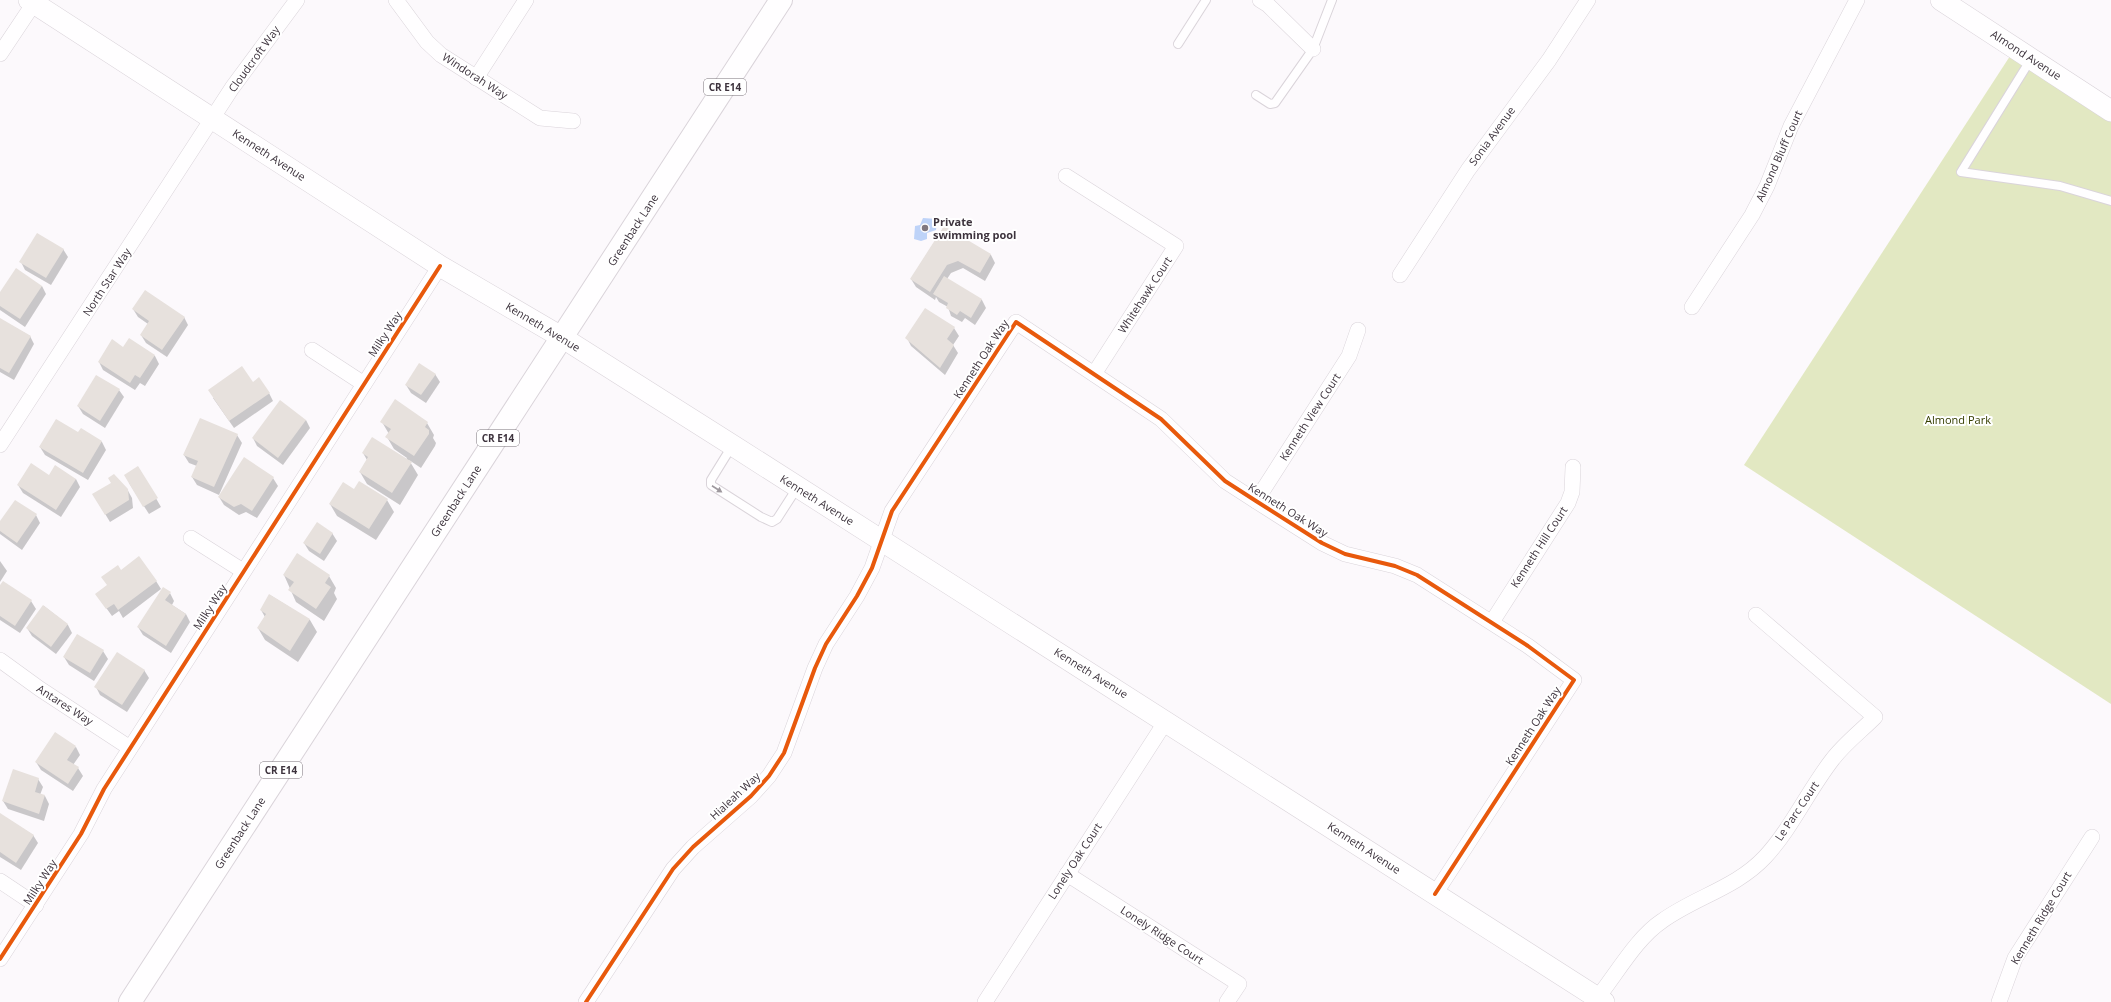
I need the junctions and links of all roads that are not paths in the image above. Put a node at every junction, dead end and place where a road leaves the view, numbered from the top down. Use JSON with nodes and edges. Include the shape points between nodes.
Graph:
{"nodes":[{"id":1,"x":297,"y":0,"type":"edge"},
{"id":2,"x":396,"y":0,"type":"edge"},
{"id":3,"x":526,"y":0,"type":"edge"},
{"id":4,"x":781,"y":0,"type":"edge"},
{"id":5,"x":1206,"y":0,"type":"edge"},
{"id":6,"x":1260,"y":0,"type":"edge"},
{"id":7,"x":1332,"y":0,"type":"edge"},
{"id":8,"x":1588,"y":0,"type":"edge"},
{"id":9,"x":1857,"y":0,"type":"edge"},
{"id":10,"x":1941,"y":0,"type":"edge"},
{"id":11,"x":32,"y":2,"type":"edge"},
{"id":12,"x":1178,"y":44,"type":"dead end"},
{"id":13,"x":1313,"y":49,"type":"junction"},
{"id":14,"x":0,"y":54,"type":"edge"},
{"id":15,"x":2031,"y":59,"type":"junction"},
{"id":16,"x":476,"y":78,"type":"junction"},
{"id":17,"x":1256,"y":95,"type":"dead end"},
{"id":18,"x":2111,"y":111,"type":"edge"},
{"id":19,"x":214,"y":120,"type":"junction"},
{"id":20,"x":573,"y":121,"type":"dead end"},
{"id":21,"x":1066,"y":176,"type":"dead end"},
{"id":22,"x":2111,"y":201,"type":"edge"},
{"id":23,"x":440,"y":266,"type":"junction"},
{"id":24,"x":1400,"y":275,"type":"dead end"},
{"id":25,"x":1692,"y":307,"type":"dead end"},
{"id":26,"x":1358,"y":330,"type":"dead end"},
{"id":27,"x":563,"y":338,"type":"junction"},
{"id":28,"x":312,"y":350,"type":"dead end"},
{"id":29,"x":1094,"y":374,"type":"junction"},
{"id":30,"x":364,"y":384,"type":"junction"},
{"id":31,"x":0,"y":445,"type":"edge"},
{"id":32,"x":732,"y":445,"type":"junction"},
{"id":33,"x":1573,"y":468,"type":"dead end"},
{"id":34,"x":797,"y":488,"type":"junction"},
{"id":35,"x":1256,"y":501,"type":"junction"},
{"id":36,"x":191,"y":538,"type":"dead end"},
{"id":37,"x":882,"y":541,"type":"junction"},
{"id":38,"x":244,"y":572,"type":"junction"},
{"id":39,"x":1756,"y":615,"type":"dead end"},
{"id":40,"x":1492,"y":622,"type":"junction"},
{"id":41,"x":0,"y":660,"type":"edge"},
{"id":42,"x":1166,"y":721,"type":"junction"},
{"id":43,"x":130,"y":748,"type":"junction"},
{"id":44,"x":2092,"y":837,"type":"dead end"},
{"id":45,"x":1067,"y":874,"type":"junction"},
{"id":46,"x":0,"y":881,"type":"edge"},
{"id":47,"x":1435,"y":894,"type":"junction"},
{"id":48,"x":36,"y":905,"type":"junction"},
{"id":49,"x":0,"y":959,"type":"edge"},
{"id":50,"x":1598,"y":1001,"type":"edge"},
{"id":51,"x":130,"y":1002,"type":"edge"},
{"id":52,"x":586,"y":1002,"type":"edge"},
{"id":53,"x":985,"y":1002,"type":"edge"},
{"id":54,"x":1227,"y":1002,"type":"edge"},
{"id":55,"x":1999,"y":1002,"type":"edge"}],
"edges":[{"from":1,"to":19,"type":"street","name":"Cloudcroft Way","via":[[237,82]]},
{"from":2,"to":16,"type":"street","name":"Windorah Way","via":[[427,42],[441,55]]},
{"from":3,"to":16,"type":"street"},
{"from":4,"to":27,"type":"main road","name":"Greenback Lane","number":"CR E14"},
{"from":5,"to":12,"type":"lane"},
{"from":6,"to":13,"type":"street"},
{"from":7,"to":13,"type":"lane"},
{"from":8,"to":24,"type":"street","name":"Sonia Avenue","via":[[1549,60],[1468,170]]},
{"from":9,"to":25,"type":"street","name":"Almond Bluff Court","via":[[1791,126],[1767,186],[1752,215]]},
{"from":10,"to":15,"type":"main road","name":"Almond Avenue"},
{"from":11,"to":14,"type":"street"},
{"from":11,"to":19,"type":"main road","name":"Kenneth Avenue"},
{"from":13,"to":17,"type":"lane","via":[[1275,103],[1270,104]]},
{"from":15,"to":18,"type":"main road","name":"Almond Avenue"},
{"from":15,"to":22,"type":"lane","via":[[1961,172],[2060,186]]},
{"from":16,"to":20,"type":"street","name":"Windorah Way","via":[[540,118]]},
{"from":19,"to":23,"type":"main road","name":"Kenneth Avenue"},
{"from":19,"to":31,"type":"street","name":"North Star Way"},
{"from":21,"to":29,"type":"street","name":"Whitehawk Court","via":[[1176,246]]},
{"from":23,"to":27,"type":"main road","name":"Kenneth Avenue"},
{"from":23,"to":30,"type":"street","name":"Milky Way"},
{"from":26,"to":35,"type":"street","name":"Kenneth View Court","via":[[1348,356]]},
{"from":27,"to":32,"type":"main road","name":"Kenneth Avenue"},
{"from":27,"to":51,"type":"main road","name":"Greenback Lane","number":"CR E14"},
{"from":28,"to":30,"type":"street"},
{"from":29,"to":35,"type":"street","name":"Kenneth Oak Way","via":[[1161,419],[1216,472]]},
{"from":29,"to":37,"type":"street","name":"Kenneth Oak Way","via":[[1016,322],[892,511]]},
{"from":30,"to":38,"type":"street","name":"Milky Way"},
{"from":32,"to":34,"type":"main road","name":"Kenneth Avenue"},
{"from":32,"to":34,"type":"lane","one_way":true,"via":[[711,480],[711,485],[772,522],[778,519]]},
{"from":33,"to":40,"type":"street","name":"Kenneth Hill Court","via":[[1572,492],[1568,503]]},
{"from":34,"to":37,"type":"main road","name":"Kenneth Avenue"},
{"from":35,"to":40,"type":"street","name":"Kenneth Oak Way","via":[[1322,543],[1345,554],[1395,566],[1417,575]]},
{"from":36,"to":38,"type":"street"},
{"from":37,"to":42,"type":"main road","name":"Kenneth Avenue"},
{"from":37,"to":52,"type":"street","name":"Hialeah Way","via":[[872,568],[857,596],[826,644],[781,759],[770,776],[751,796],[693,847],[673,869]]},
{"from":38,"to":43,"type":"street","name":"Milky Way"},
{"from":39,"to":50,"type":"street","name":"Le Parc Court","via":[[1875,717],[1831,760],[1764,858],[1725,888],[1680,909],[1660,922],[1643,938]]},
{"from":40,"to":47,"type":"street","name":"Kenneth Oak Way","via":[[1574,680]]},
{"from":41,"to":43,"type":"street","name":"Antares Way"},
{"from":42,"to":45,"type":"street","name":"Lonely Oak Court"},
{"from":42,"to":47,"type":"main road","name":"Kenneth Avenue"},
{"from":43,"to":48,"type":"street","name":"Milky Way","via":[[104,789],[81,834]]},
{"from":44,"to":55,"type":"street","name":"Kenneth Ridge Court","via":[[2015,958]]},
{"from":45,"to":53,"type":"street","name":"Lonely Oak Court"},
{"from":45,"to":54,"type":"street","name":"Lonely Ridge Court","via":[[1239,984]]},
{"from":46,"to":48,"type":"street"},
{"from":47,"to":50,"type":"main road","name":"Kenneth Avenue"},
{"from":48,"to":49,"type":"street","name":"Milky Way"}]}
